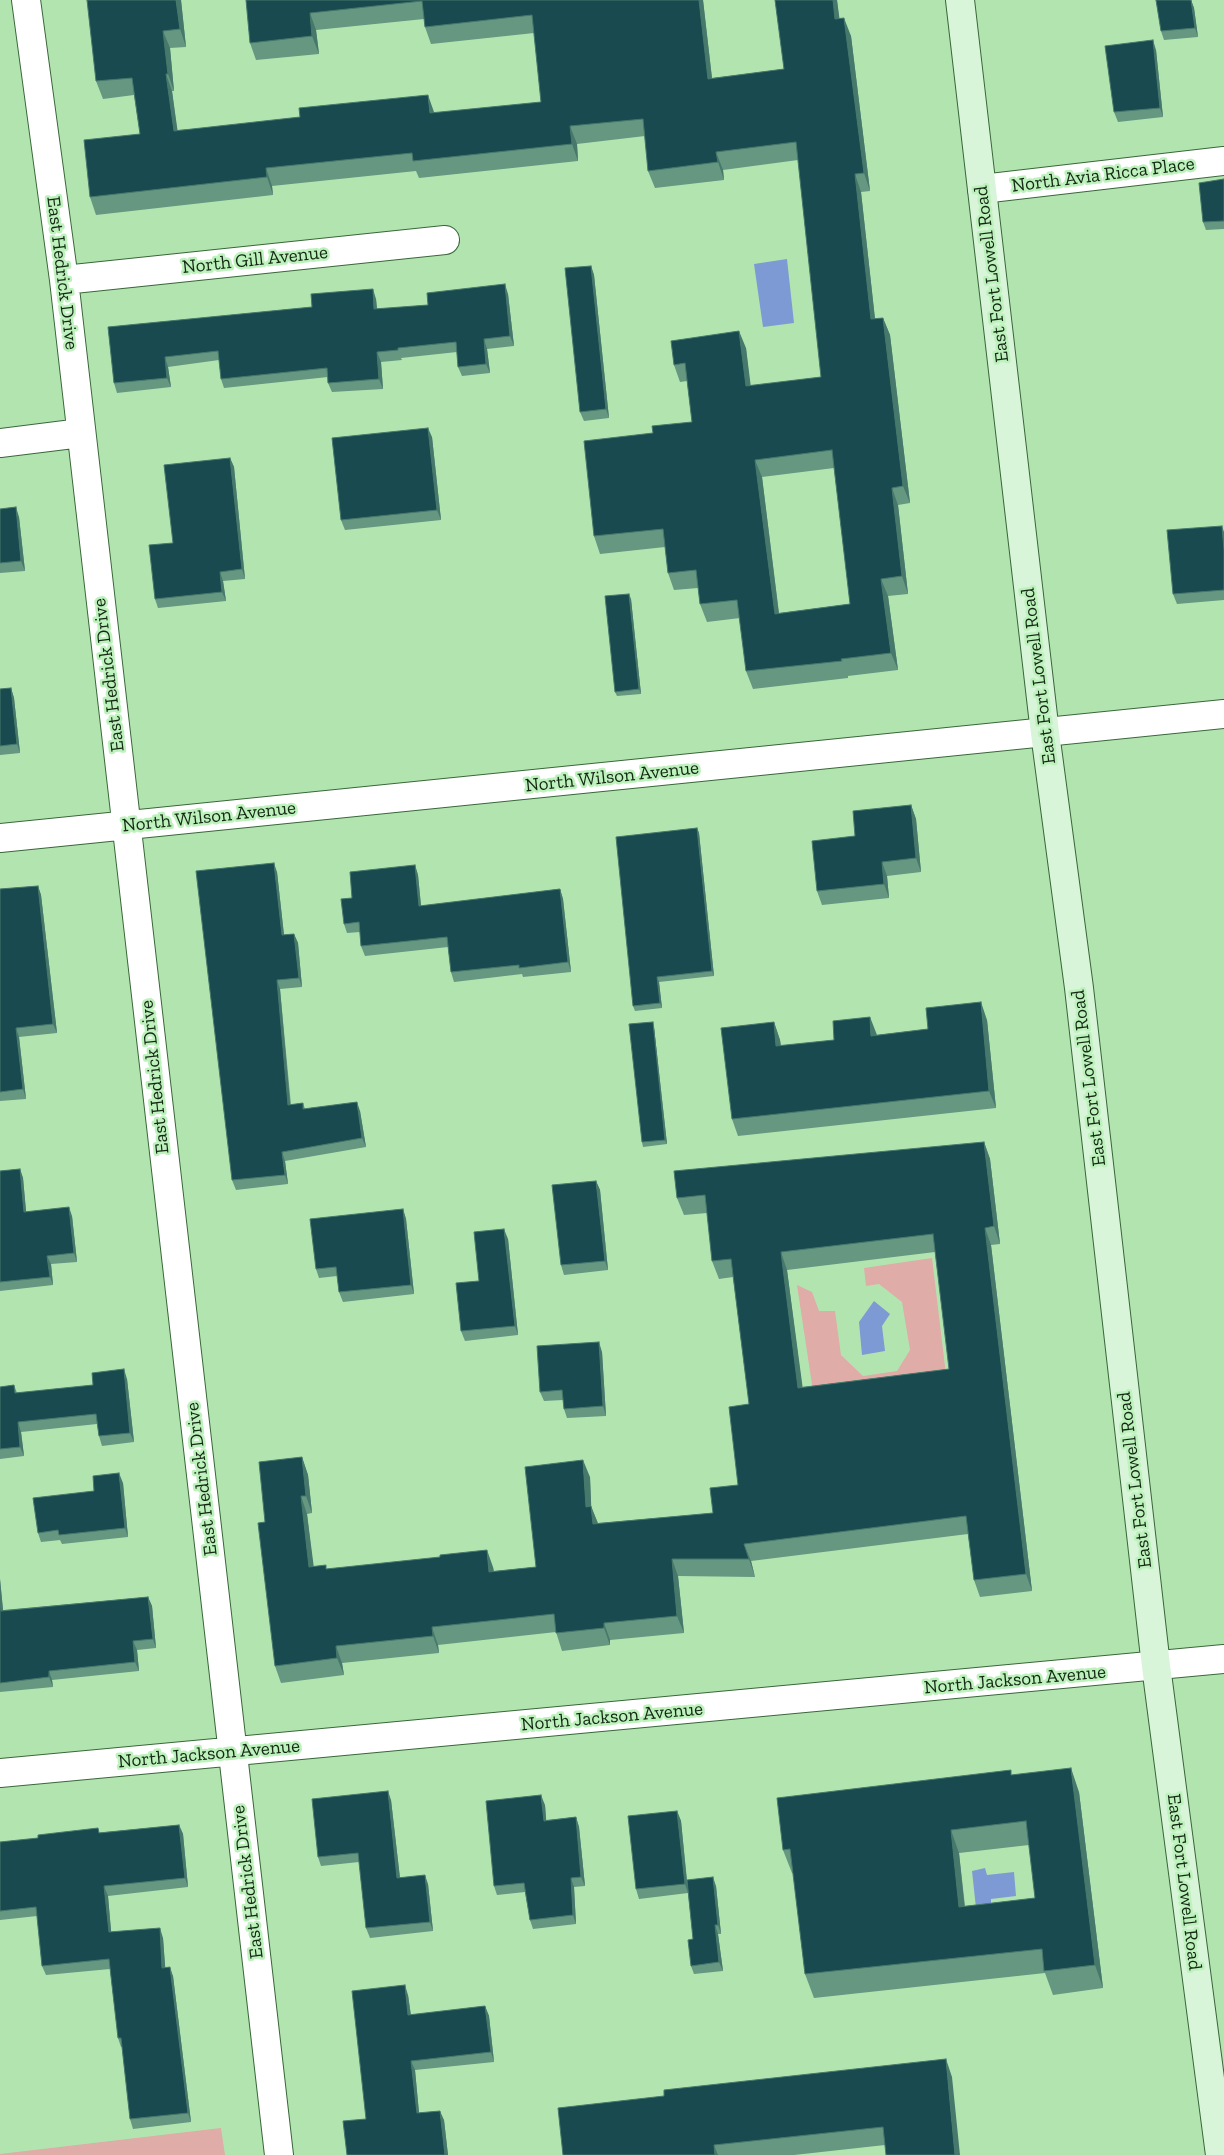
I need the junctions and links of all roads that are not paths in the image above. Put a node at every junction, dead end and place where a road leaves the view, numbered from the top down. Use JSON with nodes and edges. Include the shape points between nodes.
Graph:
{"nodes":[{"id":1,"x":26,"y":0,"type":"edge"},
{"id":2,"x":960,"y":0,"type":"edge"},
{"id":3,"x":1224,"y":161,"type":"edge"},
{"id":4,"x":982,"y":189,"type":"junction"},
{"id":5,"x":445,"y":240,"type":"dead end"},
{"id":6,"x":64,"y":280,"type":"junction"},
{"id":7,"x":82,"y":433,"type":"junction"},
{"id":8,"x":0,"y":443,"type":"edge"},
{"id":9,"x":1224,"y":714,"type":"edge"},
{"id":10,"x":1045,"y":733,"type":"junction"},
{"id":11,"x":127,"y":826,"type":"junction"},
{"id":12,"x":0,"y":838,"type":"edge"},
{"id":13,"x":1224,"y":1659,"type":"edge"},
{"id":14,"x":1156,"y":1666,"type":"junction"},
{"id":15,"x":233,"y":1752,"type":"junction"},
{"id":16,"x":0,"y":1773,"type":"edge"},
{"id":17,"x":279,"y":2155,"type":"edge"},
{"id":18,"x":1220,"y":2155,"type":"edge"}],
"edges":[{"from":1,"to":6,"type":"street","name":"East Hedrick Drive"},
{"from":2,"to":4,"type":"main road","name":"East Fort Lowell Road"},
{"from":3,"to":4,"type":"street","name":"North Avia Ricca Place"},
{"from":4,"to":10,"type":"main road","name":"East Fort Lowell Road"},
{"from":5,"to":6,"type":"street","name":"North Gill Avenue"},
{"from":6,"to":7,"type":"street","name":"East Hedrick Drive"},
{"from":7,"to":8,"type":"street"},
{"from":7,"to":11,"type":"street","name":"East Hedrick Drive"},
{"from":9,"to":10,"type":"street","name":"North Wilson Avenue"},
{"from":10,"to":11,"type":"street","name":"North Wilson Avenue"},
{"from":10,"to":14,"type":"main road","name":"East Fort Lowell Road","via":[[1078,978]]},
{"from":11,"to":12,"type":"street","name":"North Wilson Avenue"},
{"from":11,"to":15,"type":"street","name":"East Hedrick Drive"},
{"from":13,"to":14,"type":"street","name":"North Jackson Avenue"},
{"from":14,"to":15,"type":"street","name":"North Jackson Avenue"},
{"from":14,"to":18,"type":"main road","name":"East Fort Lowell Road"},
{"from":15,"to":16,"type":"street","name":"North Jackson Avenue"},
{"from":15,"to":17,"type":"street","name":"East Hedrick Drive"}]}
